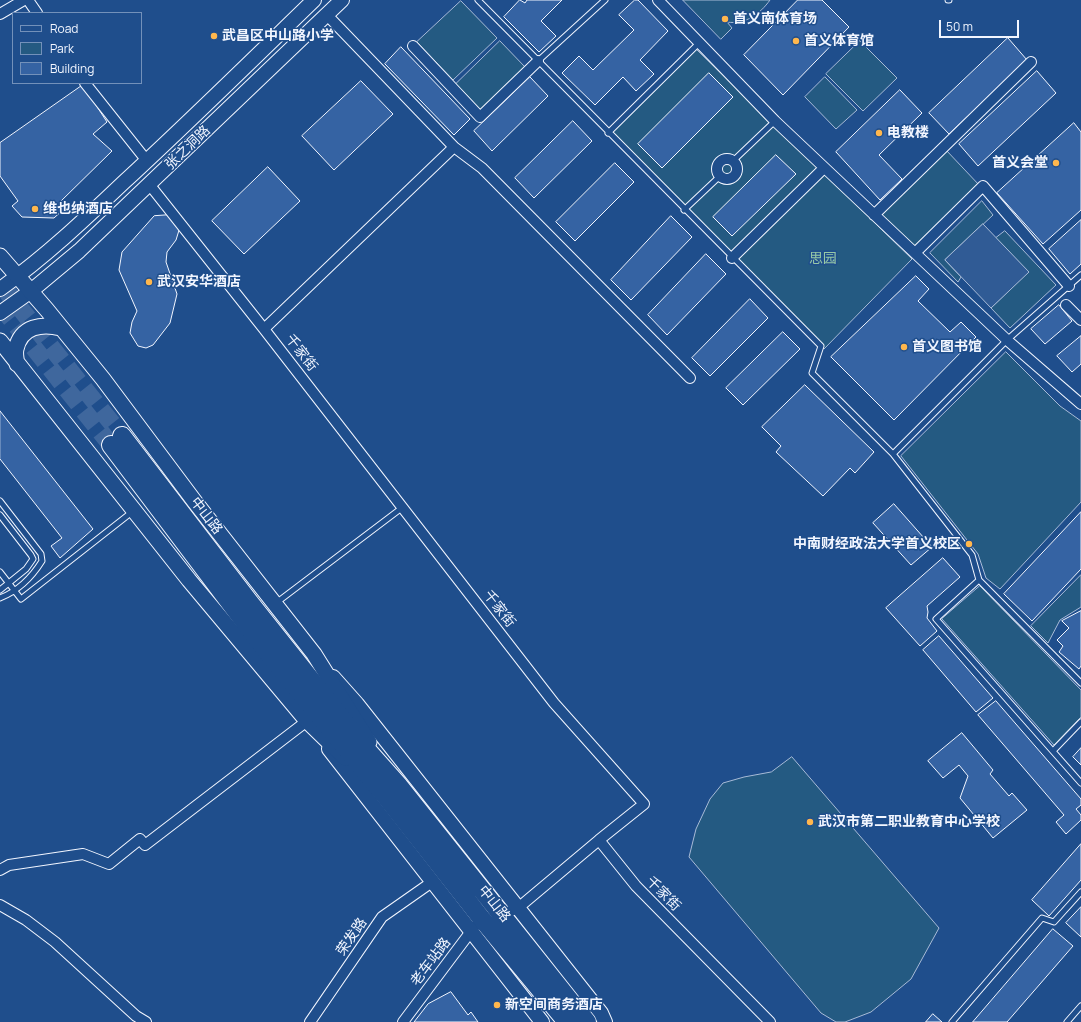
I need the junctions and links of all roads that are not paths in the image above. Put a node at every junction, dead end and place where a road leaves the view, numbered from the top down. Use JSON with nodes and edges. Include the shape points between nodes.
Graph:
{"nodes":[{"id":1,"x":24,"y":0,"type":"edge"},
{"id":2,"x":28,"y":0,"type":"edge"},
{"id":3,"x":314,"y":0,"type":"edge"},
{"id":4,"x":342,"y":0,"type":"edge"},
{"id":5,"x":478,"y":0,"type":"edge"},
{"id":6,"x":606,"y":0,"type":"edge"},
{"id":7,"x":658,"y":0,"type":"edge"},
{"id":8,"x":36,"y":12,"type":"edge"},
{"id":9,"x":0,"y":14,"type":"edge"},
{"id":10,"x":326,"y":15,"type":"junction"},
{"id":11,"x":699,"y":43,"type":"junction"},
{"id":12,"x":413,"y":46,"type":"dead end"},
{"id":13,"x":538,"y":61,"type":"junction"},
{"id":14,"x":1031,"y":62,"type":"dead end"},
{"id":15,"x":86,"y":84,"type":"edge"},
{"id":16,"x":775,"y":121,"type":"junction"},
{"id":17,"x":608,"y":133,"type":"junction"},
{"id":18,"x":454,"y":147,"type":"junction"},
{"id":19,"x":147,"y":161,"type":"junction"},
{"id":20,"x":733,"y":161,"type":"junction"},
{"id":21,"x":824,"y":168,"type":"junction"},
{"id":22,"x":720,"y":176,"type":"junction"},
{"id":23,"x":149,"y":184,"type":"junction"},
{"id":24,"x":684,"y":210,"type":"junction"},
{"id":25,"x":874,"y":215,"type":"junction"},
{"id":26,"x":915,"y":253,"type":"junction"},
{"id":27,"x":0,"y":256,"type":"edge"},
{"id":28,"x":732,"y":258,"type":"junction"},
{"id":29,"x":1081,"y":275,"type":"edge"},
{"id":30,"x":18,"y":276,"type":"junction"},
{"id":31,"x":1069,"y":286,"type":"junction"},
{"id":32,"x":0,"y":289,"type":"edge"},
{"id":33,"x":30,"y":291,"type":"junction"},
{"id":34,"x":1066,"y":305,"type":"dead end"},
{"id":35,"x":0,"y":313,"type":"edge"},
{"id":36,"x":1081,"y":320,"type":"edge"},
{"id":37,"x":61,"y":328,"type":"junction"},
{"id":38,"x":264,"y":329,"type":"junction"},
{"id":39,"x":1007,"y":340,"type":"junction"},
{"id":40,"x":0,"y":341,"type":"edge"},
{"id":41,"x":0,"y":360,"type":"edge"},
{"id":42,"x":17,"y":364,"type":"junction"},
{"id":43,"x":26,"y":376,"type":"junction"},
{"id":44,"x":690,"y":378,"type":"dead end"},
{"id":45,"x":1081,"y":404,"type":"edge"},
{"id":46,"x":116,"y":440,"type":"tunnel mouth"},
{"id":47,"x":893,"y":454,"type":"junction"},
{"id":48,"x":0,"y":501,"type":"edge"},
{"id":49,"x":403,"y":507,"type":"junction"},
{"id":50,"x":133,"y":511,"type":"junction"},
{"id":51,"x":0,"y":515,"type":"edge"},
{"id":52,"x":0,"y":572,"type":"edge"},
{"id":53,"x":979,"y":580,"type":"junction"},
{"id":54,"x":9,"y":584,"type":"junction"},
{"id":55,"x":0,"y":590,"type":"edge"},
{"id":56,"x":14,"y":590,"type":"junction"},
{"id":57,"x":0,"y":598,"type":"edge"},
{"id":58,"x":275,"y":604,"type":"junction"},
{"id":59,"x":314,"y":654,"type":"junction"},
{"id":60,"x":1081,"y":683,"type":"edge"},
{"id":61,"x":307,"y":720,"type":"junction"},
{"id":62,"x":1081,"y":722,"type":"edge"},
{"id":63,"x":1053,"y":751,"type":"junction"},
{"id":64,"x":1081,"y":782,"type":"edge"},
{"id":65,"x":392,"y":791,"type":"junction"},
{"id":66,"x":599,"y":840,"type":"junction"},
{"id":67,"x":0,"y":870,"type":"edge"},
{"id":68,"x":432,"y":882,"type":"junction"},
{"id":69,"x":1081,"y":892,"type":"edge"},
{"id":70,"x":0,"y":905,"type":"edge"},
{"id":71,"x":510,"y":911,"type":"junction"},
{"id":72,"x":476,"y":925,"type":"junction"},
{"id":73,"x":1081,"y":1006,"type":"edge"},
{"id":74,"x":146,"y":1022,"type":"edge"},
{"id":75,"x":310,"y":1022,"type":"edge"},
{"id":76,"x":403,"y":1022,"type":"edge"},
{"id":77,"x":542,"y":1022,"type":"edge"},
{"id":78,"x":567,"y":1022,"type":"edge"},
{"id":79,"x":587,"y":1022,"type":"edge"},
{"id":80,"x":605,"y":1022,"type":"edge"},
{"id":81,"x":770,"y":1022,"type":"edge"},
{"id":82,"x":952,"y":1022,"type":"edge"},
{"id":83,"x":1067,"y":1022,"type":"edge"}],
"edges":[{"from":1,"to":9,"type":"street"},
{"from":2,"to":8,"type":"street"},
{"from":3,"to":19,"type":"main road","name":"张之洞路"},
{"from":4,"to":10,"type":"main road","name":"张之洞路"},
{"from":5,"to":13,"type":"lane"},
{"from":6,"to":13,"type":"lane"},
{"from":7,"to":11,"type":"street"},
{"from":10,"to":18,"type":"street"},
{"from":10,"to":23,"type":"main road","name":"张之洞路"},
{"from":11,"to":16,"type":"street"},
{"from":11,"to":17,"type":"lane"},
{"from":12,"to":13,"type":"street","via":[[480,117]]},
{"from":13,"to":17,"type":"lane"},
{"from":14,"to":25,"type":"street"},
{"from":15,"to":19,"type":"street"},
{"from":16,"to":20,"type":"lane"},
{"from":16,"to":21,"type":"street"},
{"from":17,"to":24,"type":"lane"},
{"from":18,"to":38,"type":"street"},
{"from":18,"to":44,"type":"street","via":[[482,168]]},
{"from":19,"to":30,"type":"main road","name":"张之洞路","via":[[43,257]]},
{"from":20,"to":22,"type":"street","via":[[727,159],[720,162],[717,169]]},
{"from":20,"to":22,"type":"street","via":[[736,173],[729,179]]},
{"from":21,"to":25,"type":"street"},
{"from":21,"to":28,"type":"street"},
{"from":22,"to":24,"type":"lane"},
{"from":23,"to":33,"type":"main road","name":"张之洞路","via":[[79,251]]},
{"from":23,"to":38,"type":"street","name":"千家街"},
{"from":24,"to":28,"type":"lane"},
{"from":25,"to":26,"type":"street"},
{"from":26,"to":31,"type":"street","via":[[983,186]]},
{"from":26,"to":39,"type":"street"},
{"from":27,"to":30,"type":"main road","name":"中山路"},
{"from":28,"to":47,"type":"lane","via":[[821,346],[812,373]]},
{"from":29,"to":31,"type":"lane"},
{"from":30,"to":32,"type":"main road","name":"张之洞路"},
{"from":30,"to":33,"type":"main road","name":"中山路"},
{"from":31,"to":39,"type":"lane"},
{"from":33,"to":35,"type":"main road","name":"张之洞路"},
{"from":33,"to":37,"type":"main road","name":"中山路"},
{"from":34,"to":36,"type":"street"},
{"from":37,"to":42,"type":"main road","via":[[40,326],[24,334],[16,350]]},
{"from":37,"to":58,"type":"main road","name":"中山路"},
{"from":38,"to":49,"type":"street","name":"千家街"},
{"from":39,"to":45,"type":"street"},
{"from":39,"to":47,"type":"lane"},
{"from":40,"to":42,"type":"main road","name":"中山路"},
{"from":41,"to":43,"type":"main road"},
{"from":42,"to":43,"type":"main road","name":"中山路"},
{"from":43,"to":50,"type":"main road","name":"中山路"},
{"from":46,"to":65,"type":"highway","name":"中山路","via":[[268,653]]},
{"from":47,"to":53,"type":"lane","via":[[972,555]]},
{"from":48,"to":56,"type":"lane","via":[[41,554],[42,560],[28,580]]},
{"from":49,"to":58,"type":"lane"},
{"from":49,"to":66,"type":"street","name":"千家街","via":[[554,703],[644,804]]},
{"from":50,"to":56,"type":"lane","via":[[21,598]]},
{"from":50,"to":61,"type":"main road","name":"中山路"},
{"from":51,"to":54,"type":"lane","via":[[33,559]]},
{"from":52,"to":54,"type":"lane"},
{"from":53,"to":60,"type":"lane"},
{"from":53,"to":63,"type":"lane","via":[[936,620]]},
{"from":54,"to":55,"type":"lane"},
{"from":54,"to":56,"type":"lane"},
{"from":56,"to":57,"type":"lane"},
{"from":58,"to":59,"type":"main road","name":"中山路"},
{"from":59,"to":65,"type":"main road","name":"中山路","via":[[368,740]]},
{"from":59,"to":71,"type":"main road","via":[[357,704]]},
{"from":61,"to":65,"type":"main road","name":"中山路"},
{"from":61,"to":67,"type":"street","via":[[145,845],[140,839],[109,864],[83,854],[9,865]]},
{"from":61,"to":68,"type":"main road"},
{"from":62,"to":63,"type":"lane"},
{"from":63,"to":64,"type":"lane"},
{"from":65,"to":71,"type":"highway","name":"中山路"},
{"from":65,"to":72,"type":"highway","name":"中山路"},
{"from":66,"to":71,"type":"street"},
{"from":66,"to":81,"type":"street","name":"千家街","via":[[636,886]]},
{"from":68,"to":72,"type":"main road"},
{"from":68,"to":75,"type":"street","name":"荣发路","via":[[382,917]]},
{"from":69,"to":82,"type":"lane","via":[[1054,922],[1042,918]]},
{"from":70,"to":74,"type":"street","via":[[26,920],[55,942],[136,1016]]},
{"from":71,"to":79,"type":"highway","name":"中山路"},
{"from":71,"to":80,"type":"main road","via":[[601,1013]]},
{"from":72,"to":76,"type":"street","name":"老车站路"},
{"from":72,"to":77,"type":"main road"},
{"from":72,"to":78,"type":"highway","name":"中山路"},
{"from":73,"to":83,"type":"lane"}]}
